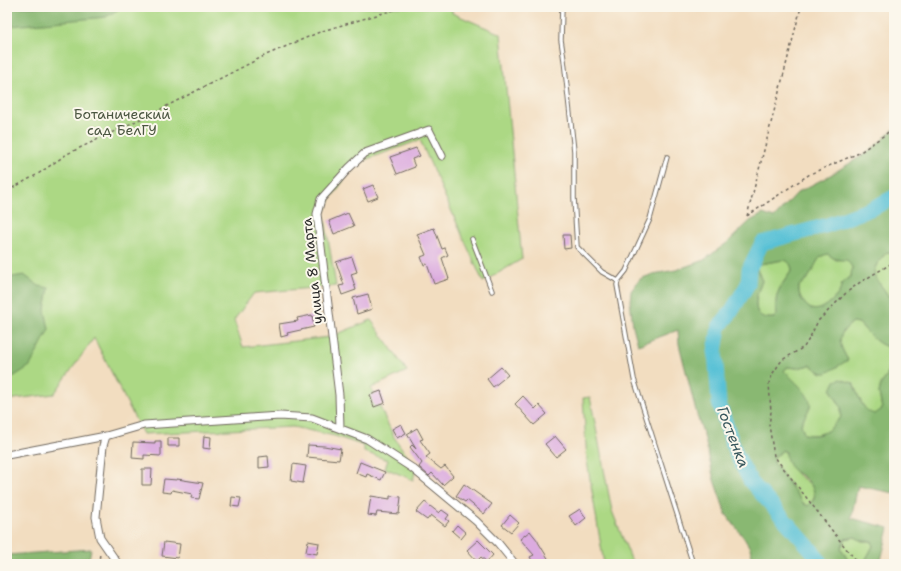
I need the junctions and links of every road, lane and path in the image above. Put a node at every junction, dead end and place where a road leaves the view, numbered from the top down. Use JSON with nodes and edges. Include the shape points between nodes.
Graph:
{"nodes":[{"id":1,"x":404,"y":7,"type":"edge"},
{"id":2,"x":562,"y":7,"type":"edge"},
{"id":3,"x":800,"y":7,"type":"edge"},
{"id":4,"x":894,"y":126,"type":"edge"},
{"id":5,"x":442,"y":156,"type":"dead end"},
{"id":6,"x":667,"y":157,"type":"dead end"},
{"id":7,"x":7,"y":190,"type":"edge"},
{"id":8,"x":472,"y":239,"type":"dead end"},
{"id":9,"x":894,"y":262,"type":"edge"},
{"id":10,"x":618,"y":281,"type":"junction"},
{"id":11,"x":492,"y":291,"type":"dead end"},
{"id":12,"x":340,"y":428,"type":"junction"},
{"id":13,"x":106,"y":436,"type":"junction"},
{"id":14,"x":7,"y":455,"type":"edge"},
{"id":15,"x":118,"y":564,"type":"edge"},
{"id":16,"x":515,"y":564,"type":"edge"},
{"id":17,"x":694,"y":564,"type":"edge"},
{"id":18,"x":860,"y":564,"type":"edge"}],
"edges":[{"from":1,"to":7,"type":"path","via":[[322,32],[266,55],[67,154],[38,174]]},
{"from":2,"to":10,"type":"lane","via":[[561,40],[574,151],[577,247],[602,272]]},
{"from":3,"to":4,"type":"path","via":[[747,216],[810,174],[859,153]]},
{"from":5,"to":12,"type":"street","name":"улица 8 Марта","via":[[429,130],[365,153],[321,199],[317,214],[339,395]]},
{"from":6,"to":10,"type":"lane","via":[[650,219],[626,271]]},
{"from":8,"to":11,"type":"lane"},
{"from":9,"to":18,"type":"path","via":[[846,293],[818,321],[804,347],[782,360],[770,383],[769,425],[774,456]]},
{"from":10,"to":17,"type":"lane","via":[[634,379]]},
{"from":12,"to":13,"type":"street","via":[[312,418],[280,416],[144,425]]},
{"from":12,"to":16,"type":"street","via":[[367,439],[412,468],[476,521]]},
{"from":13,"to":14,"type":"street"},
{"from":13,"to":15,"type":"street","via":[[96,517],[100,538]]}]}
